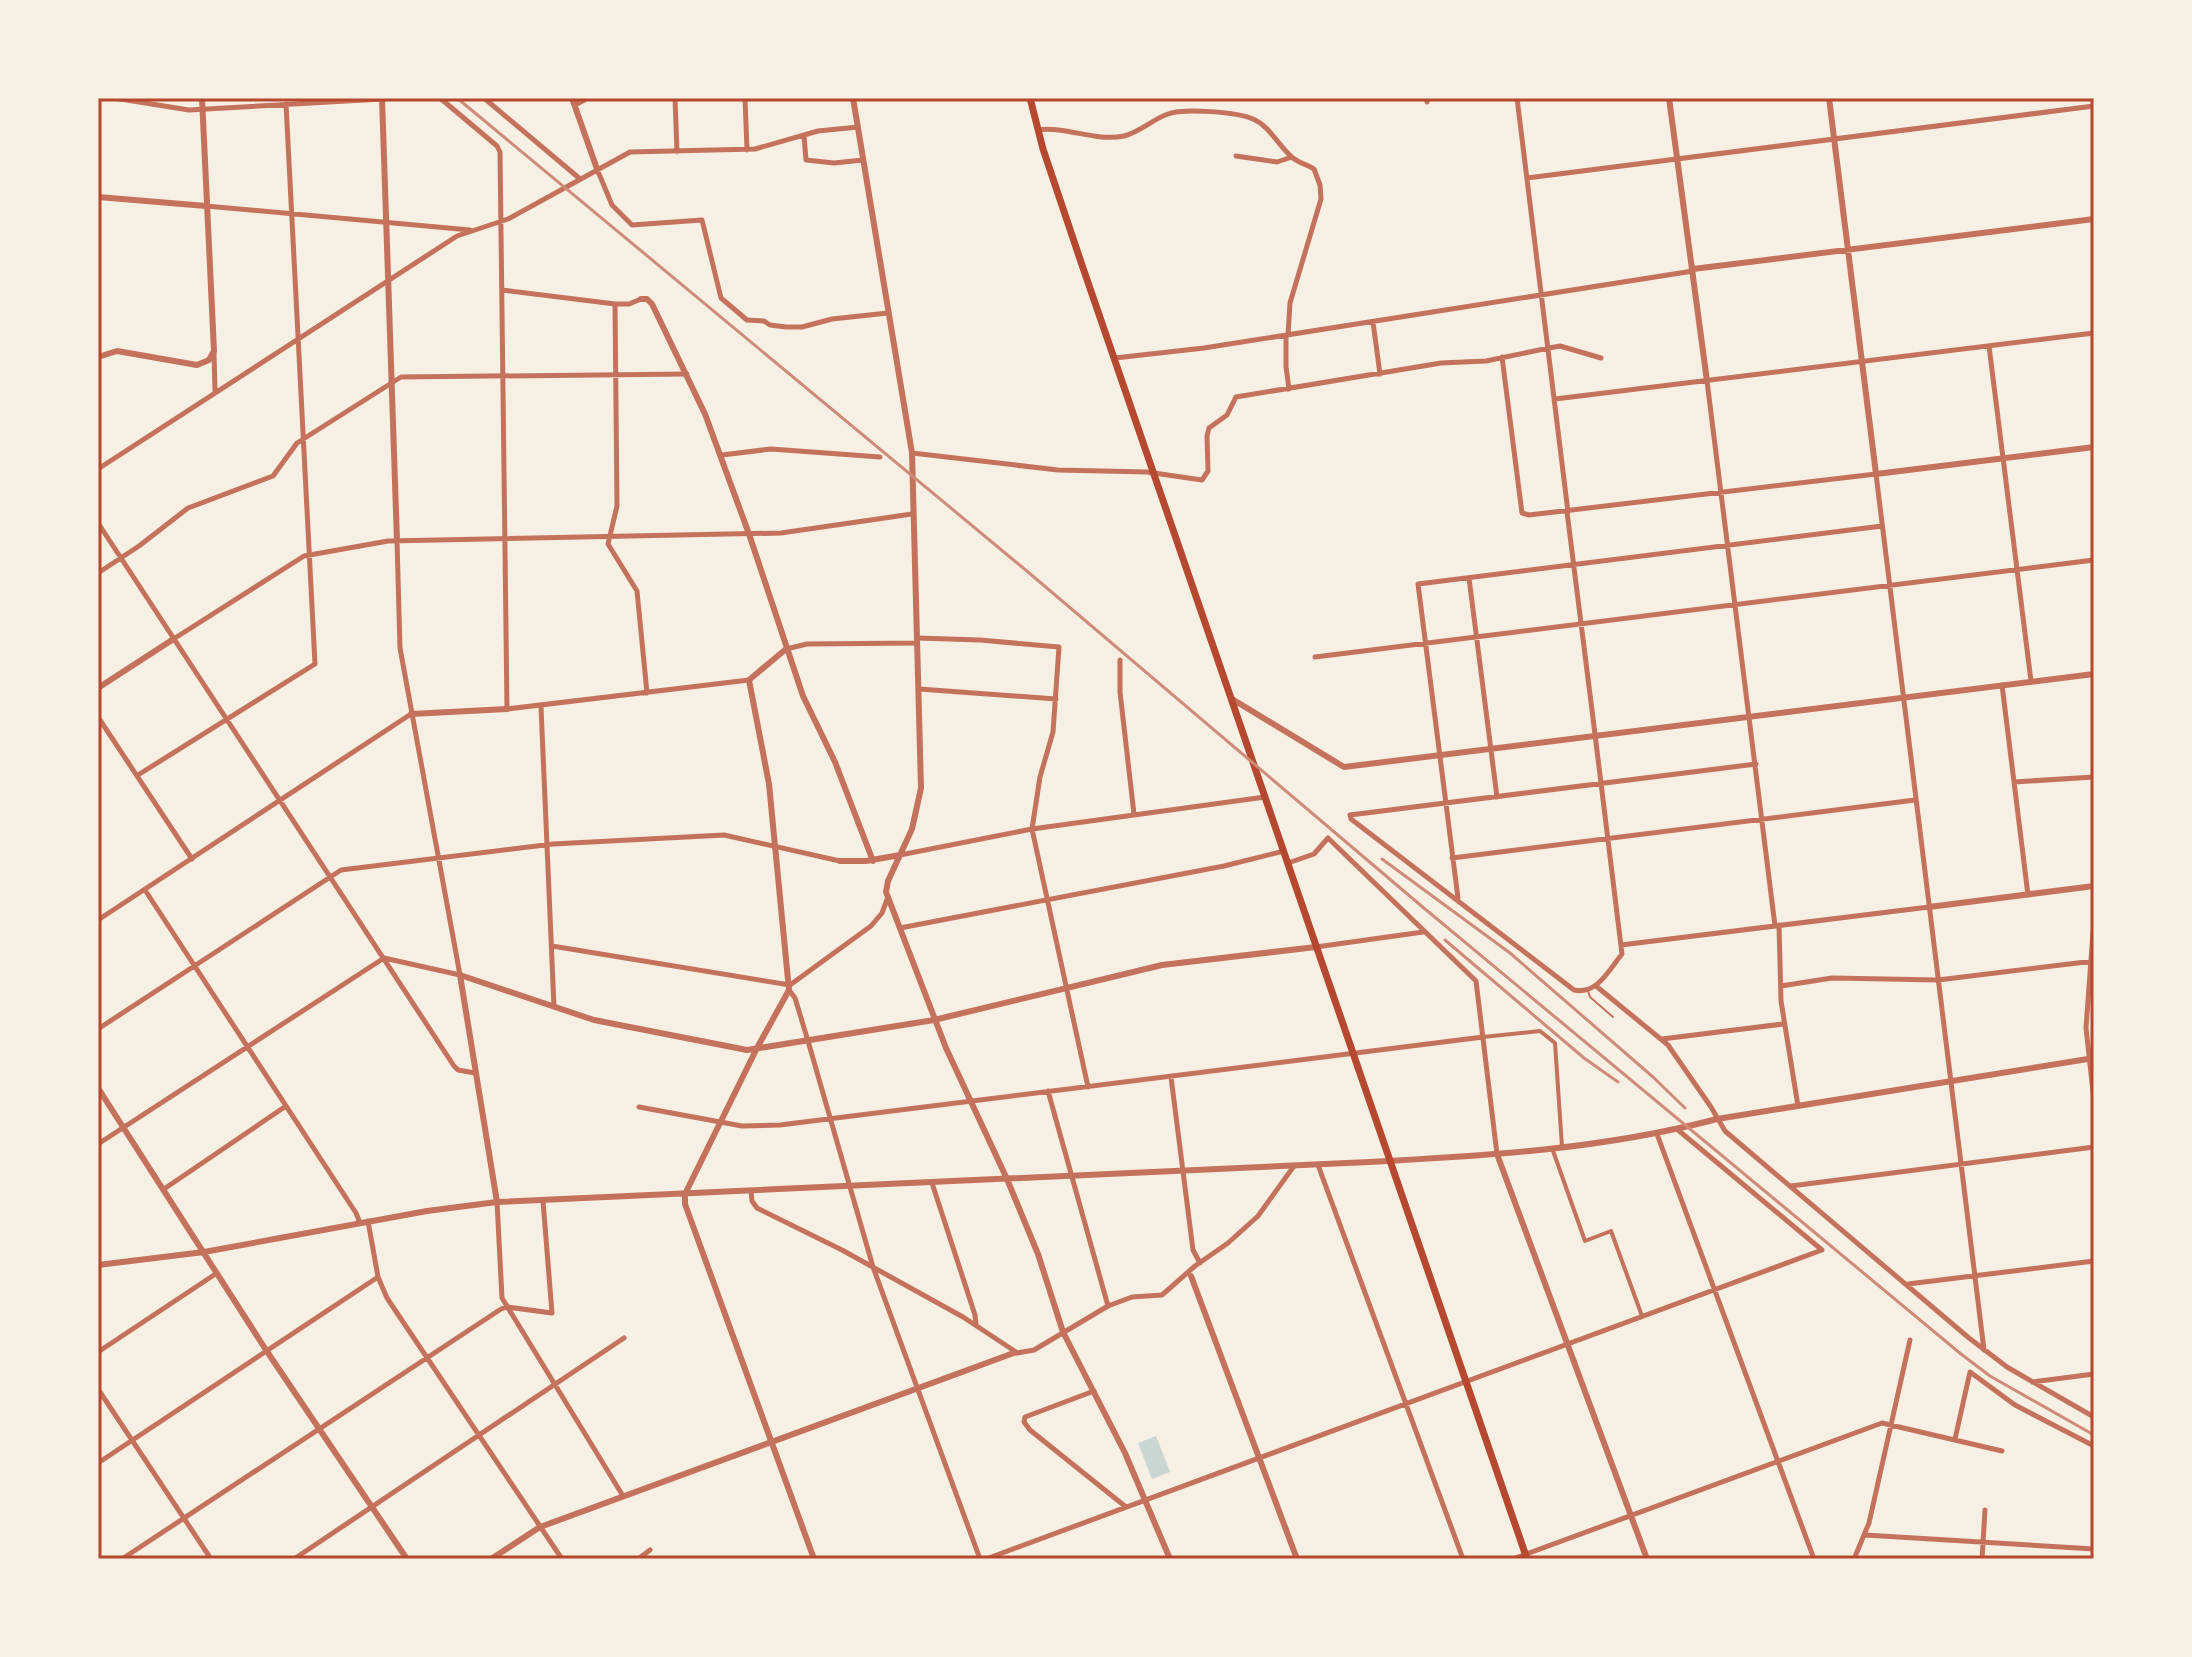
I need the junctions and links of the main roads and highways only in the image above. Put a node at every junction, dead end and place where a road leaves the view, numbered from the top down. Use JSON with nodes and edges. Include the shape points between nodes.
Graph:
{"nodes":[{"id":1,"x":1030,"y":98,"type":"edge"},
{"id":2,"x":1526,"y":1557,"type":"edge"}],
"edges":[{"from":1,"to":2,"type":"main road"}]}
